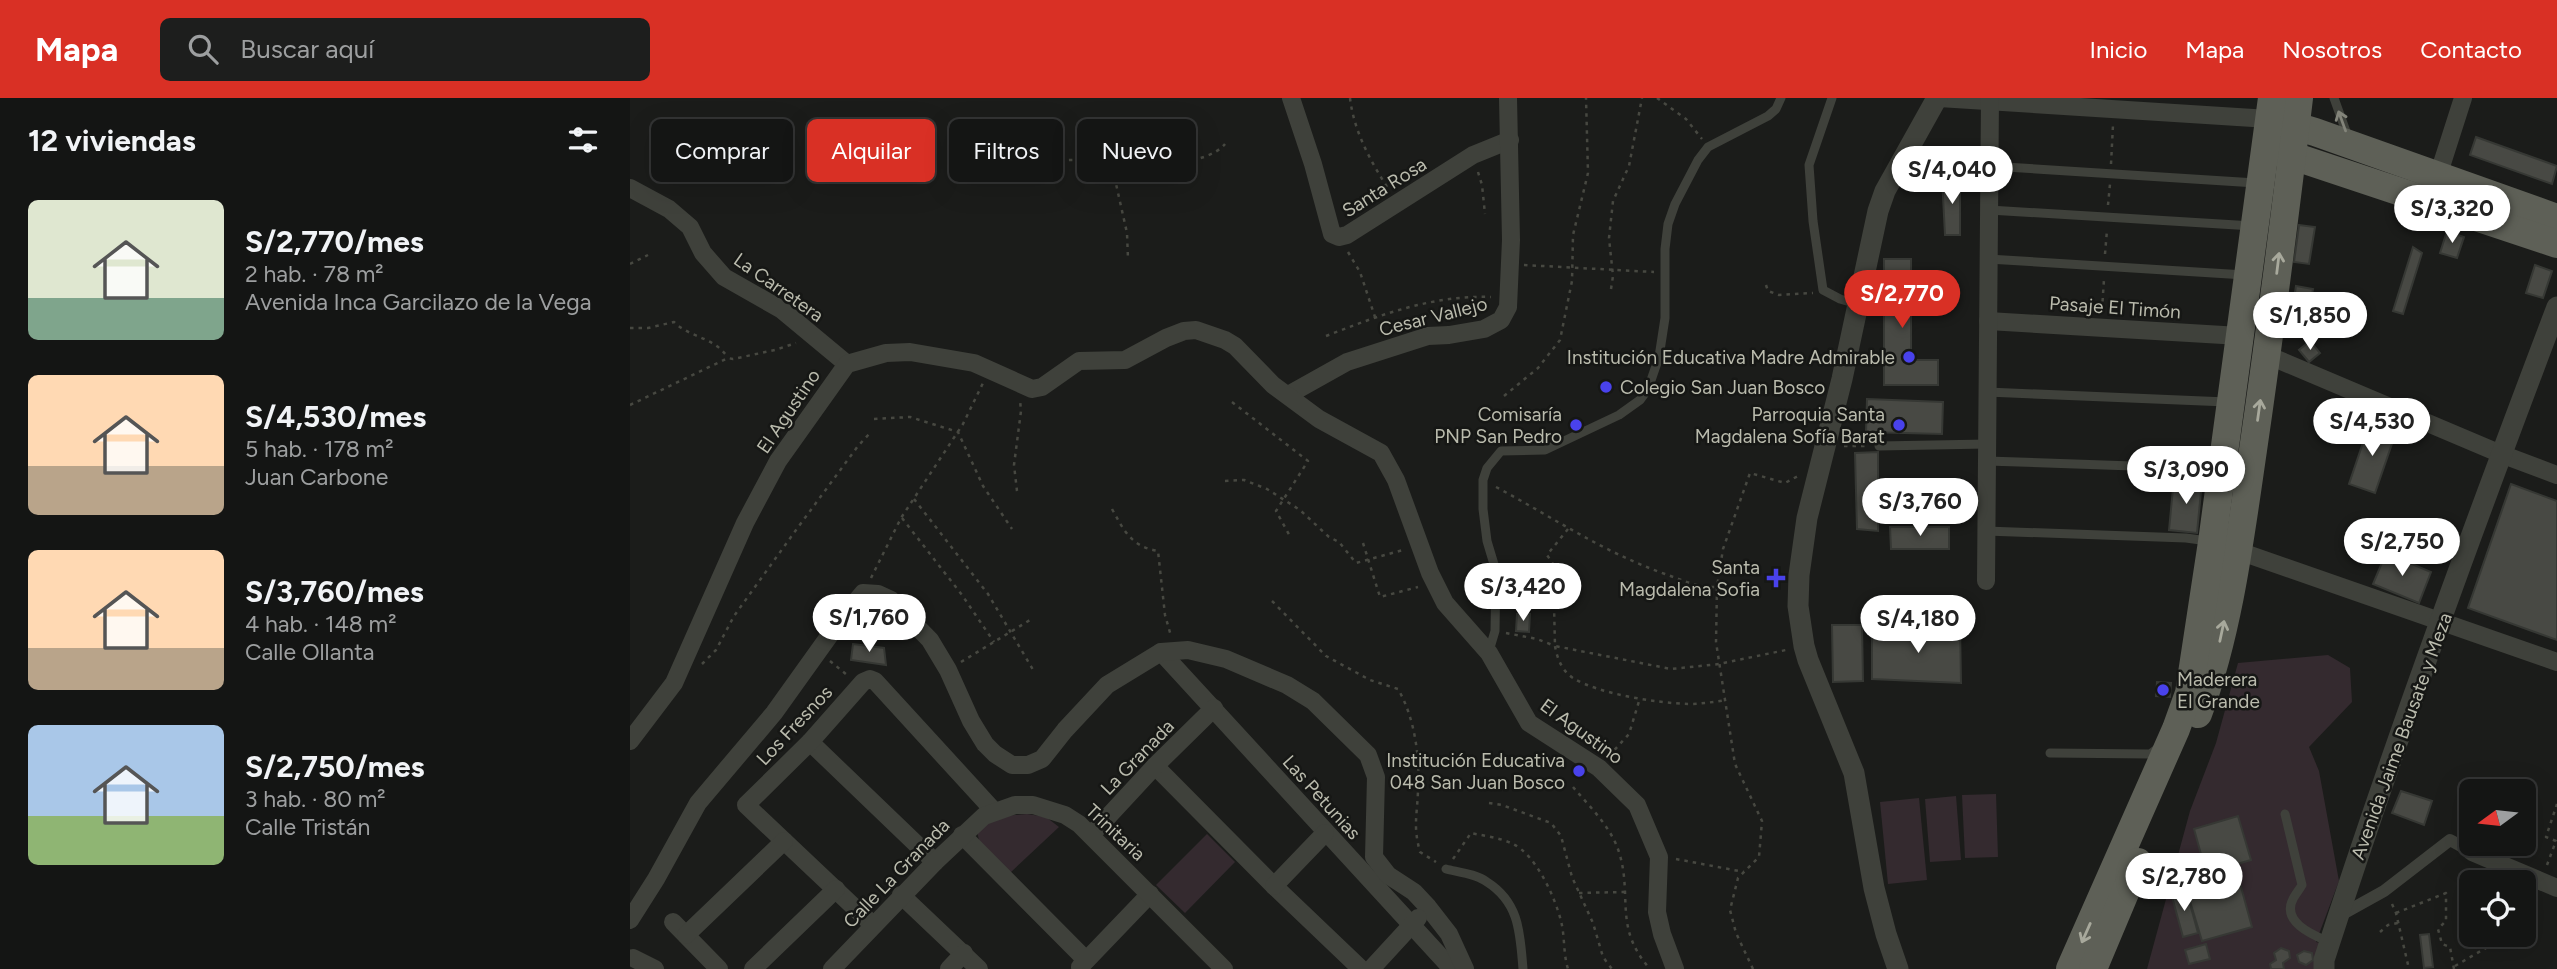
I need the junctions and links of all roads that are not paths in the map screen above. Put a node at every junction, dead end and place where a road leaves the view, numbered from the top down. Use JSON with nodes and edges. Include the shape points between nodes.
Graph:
{"nodes":[{"id":1,"x":1291,"y":98,"type":"edge"},
{"id":2,"x":1508,"y":98,"type":"edge"},
{"id":3,"x":1781,"y":98,"type":"edge"},
{"id":4,"x":1832,"y":98,"type":"edge"},
{"id":5,"x":1938,"y":98,"type":"edge"},
{"id":6,"x":2333,"y":98,"type":"edge"},
{"id":7,"x":2463,"y":98,"type":"edge"},
{"id":8,"x":1990,"y":100,"type":"edge"},
{"id":9,"x":2037,"y":101,"type":"edge"},
{"id":10,"x":2085,"y":102,"type":"edge"},
{"id":11,"x":2158,"y":105,"type":"edge"},
{"id":12,"x":2211,"y":106,"type":"edge"},
{"id":13,"x":2284,"y":110,"type":"edge"},
{"id":14,"x":1510,"y":140,"type":"junction"},
{"id":15,"x":2351,"y":145,"type":"junction"},
{"id":16,"x":2278,"y":151,"type":"junction"},
{"id":17,"x":1989,"y":166,"type":"junction"},
{"id":18,"x":2438,"y":176,"type":"junction"},
{"id":19,"x":2260,"y":183,"type":"junction"},
{"id":20,"x":630,"y":188,"type":"edge"},
{"id":21,"x":1989,"y":210,"type":"junction"},
{"id":22,"x":2557,"y":218,"type":"edge"},
{"id":23,"x":2255,"y":227,"type":"junction"},
{"id":24,"x":2557,"y":244,"type":"edge"},
{"id":25,"x":1988,"y":259,"type":"junction"},
{"id":26,"x":2248,"y":275,"type":"junction"},
{"id":27,"x":1857,"y":304,"type":"junction"},
{"id":28,"x":2557,"y":307,"type":"edge"},
{"id":29,"x":1988,"y":321,"type":"junction"},
{"id":30,"x":2240,"y":336,"type":"junction"},
{"id":31,"x":2267,"y":355,"type":"junction"},
{"id":32,"x":847,"y":364,"type":"junction"},
{"id":33,"x":1987,"y":392,"type":"junction"},
{"id":34,"x":1288,"y":394,"type":"junction"},
{"id":35,"x":2232,"y":402,"type":"junction"},
{"id":36,"x":1879,"y":446,"type":"road end"},
{"id":37,"x":1987,"y":453,"type":"junction"},
{"id":38,"x":2501,"y":454,"type":"junction"},
{"id":39,"x":2223,"y":470,"type":"junction"},
{"id":40,"x":2557,"y":475,"type":"edge"},
{"id":41,"x":1986,"y":531,"type":"junction"},
{"id":42,"x":2226,"y":546,"type":"junction"},
{"id":43,"x":1986,"y":581,"type":"dead end"},
{"id":44,"x":2441,"y":622,"type":"junction"},
{"id":45,"x":1168,"y":652,"type":"junction"},
{"id":46,"x":1489,"y":653,"type":"junction"},
{"id":47,"x":2557,"y":662,"type":"edge"},
{"id":48,"x":1214,"y":708,"type":"junction"},
{"id":49,"x":630,"y":741,"type":"edge"},
{"id":50,"x":810,"y":743,"type":"junction"},
{"id":51,"x":2050,"y":753,"type":"dead end"},
{"id":52,"x":1156,"y":766,"type":"junction"},
{"id":53,"x":994,"y":811,"type":"junction"},
{"id":54,"x":2285,"y":814,"type":"dead end"},
{"id":55,"x":1325,"y":833,"type":"junction"},
{"id":56,"x":962,"y":835,"type":"junction"},
{"id":57,"x":1091,"y":835,"type":"junction"},
{"id":58,"x":784,"y":841,"type":"junction"},
{"id":59,"x":2459,"y":845,"type":"edge"},
{"id":60,"x":2481,"y":856,"type":"edge"},
{"id":61,"x":935,"y":862,"type":"junction"},
{"id":62,"x":1446,"y":869,"type":"road end"},
{"id":63,"x":2549,"y":885,"type":"edge"},
{"id":64,"x":1274,"y":886,"type":"junction"},
{"id":65,"x":836,"y":889,"type":"junction"},
{"id":66,"x":1150,"y":894,"type":"junction"},
{"id":67,"x":901,"y":895,"type":"junction"},
{"id":68,"x":1428,"y":907,"type":"junction"},
{"id":69,"x":2339,"y":916,"type":"junction"},
{"id":70,"x":630,"y":920,"type":"edge"},
{"id":71,"x":673,"y":922,"type":"dead end"},
{"id":72,"x":873,"y":925,"type":"junction"},
{"id":73,"x":1411,"y":925,"type":"junction"},
{"id":74,"x":686,"y":935,"type":"junction"},
{"id":75,"x":2330,"y":943,"type":"junction"},
{"id":76,"x":964,"y":953,"type":"junction"},
{"id":77,"x":633,"y":958,"type":"dead end"},
{"id":78,"x":1082,"y":965,"type":"edge"},
{"id":79,"x":1211,"y":965,"type":"edge"},
{"id":80,"x":655,"y":969,"type":"edge"},
{"id":81,"x":719,"y":969,"type":"edge"},
{"id":82,"x":753,"y":969,"type":"edge"},
{"id":83,"x":832,"y":969,"type":"edge"},
{"id":84,"x":949,"y":969,"type":"edge"},
{"id":85,"x":979,"y":969,"type":"edge"},
{"id":86,"x":1361,"y":969,"type":"edge"},
{"id":87,"x":1371,"y":969,"type":"edge"},
{"id":88,"x":1452,"y":969,"type":"edge"},
{"id":89,"x":1465,"y":969,"type":"edge"},
{"id":90,"x":1522,"y":969,"type":"edge"},
{"id":91,"x":1675,"y":969,"type":"edge"},
{"id":92,"x":1898,"y":969,"type":"edge"},
{"id":93,"x":2070,"y":969,"type":"edge"},
{"id":94,"x":2093,"y":969,"type":"edge"},
{"id":95,"x":2324,"y":969,"type":"edge"}],
"edges":[{"from":1,"to":14,"type":"street","name":"Santa Rosa","via":[[1332,234],[1339,237],[1398,205],[1473,155]]},
{"from":2,"to":14,"type":"street","name":"Cesar Vallejo"},
{"from":3,"to":46,"type":"lane","via":[[1768,116],[1708,147],[1675,204],[1668,224],[1659,357],[1640,400],[1545,450],[1501,451],[1487,468],[1483,509],[1496,571],[1495,631]]},
{"from":4,"to":27,"type":"lane","via":[[1809,165],[1821,282],[1826,293]]},
{"from":5,"to":8,"type":"street"},
{"from":5,"to":27,"type":"street","via":[[1885,191]]},
{"from":15,"to":6,"type":"lane","one_way":true},
{"from":7,"to":18,"type":"street"},
{"from":8,"to":9,"type":"street"},
{"from":8,"to":17,"type":"street"},
{"from":9,"to":10,"type":"street"},
{"from":10,"to":11,"type":"street"},
{"from":11,"to":12,"type":"street"},
{"from":12,"to":13,"type":"street"},
{"from":13,"to":15,"type":"main road"},
{"from":13,"to":16,"type":"main road"},
{"from":14,"to":34,"type":"street","name":"Cesar Vallejo","via":[[1508,307],[1501,320],[1357,358]]},
{"from":15,"to":18,"type":"main road"},
{"from":16,"to":19,"type":"main road"},
{"from":16,"to":24,"type":"main road"},
{"from":31,"to":16,"type":"main road","one_way":true},
{"from":17,"to":19,"type":"lane"},
{"from":17,"to":21,"type":"street"},
{"from":18,"to":22,"type":"main road"},
{"from":19,"to":23,"type":"main road"},
{"from":20,"to":32,"type":"street","name":"La Carretera","via":[[669,209],[690,227],[702,253],[724,277],[782,310]]},
{"from":21,"to":23,"type":"lane"},
{"from":21,"to":25,"type":"street"},
{"from":23,"to":26,"type":"main road"},
{"from":25,"to":26,"type":"lane"},
{"from":25,"to":29,"type":"street"},
{"from":26,"to":30,"type":"main road"},
{"from":27,"to":92,"type":"street","via":[[1807,518],[1798,606],[1804,646],[1854,773],[1874,888]]},
{"from":28,"to":38,"type":"street","name":"Avenida Jaime Bausate y Meza"},
{"from":29,"to":30,"type":"street","name":"Pasaje El Timón"},
{"from":29,"to":33,"type":"street"},
{"from":30,"to":35,"type":"main road"},
{"from":31,"to":38,"type":"street"},
{"from":42,"to":31,"type":"main road","one_way":true},
{"from":32,"to":34,"type":"street","name":"El Agustino","via":[[910,352],[974,363],[1032,390],[1079,361],[1125,360],[1166,338],[1196,330],[1235,346]]},
{"from":32,"to":49,"type":"street","name":"El Agustino","via":[[785,450],[745,523],[674,683]]},
{"from":33,"to":35,"type":"lane"},
{"from":33,"to":37,"type":"street"},
{"from":34,"to":46,"type":"street","name":"El Agustino","via":[[1319,419],[1381,453],[1446,603]]},
{"from":35,"to":39,"type":"main road"},
{"from":36,"to":37,"type":"lane"},
{"from":37,"to":39,"type":"lane"},
{"from":37,"to":41,"type":"street"},
{"from":38,"to":40,"type":"street"},
{"from":38,"to":44,"type":"street","name":"Avenida Jaime Bausate y Meza"},
{"from":39,"to":42,"type":"main road"},
{"from":41,"to":42,"type":"lane","via":[[2186,538]]},
{"from":41,"to":43,"type":"street"},
{"from":42,"to":44,"type":"street"},
{"from":42,"to":51,"type":"lane","via":[[2204,553],[2180,702],[2162,743],[2150,754]]},
{"from":42,"to":93,"type":"main road","one_way":true,"via":[[2176,729]]},
{"from":94,"to":42,"type":"main road","one_way":true,"via":[[2213,673]]},
{"from":44,"to":47,"type":"street"},
{"from":44,"to":69,"type":"street","name":"Avenida Jaime Bausate y Meza"},
{"from":45,"to":48,"type":"street","name":"Las Petunias"},
{"from":45,"to":68,"type":"street","via":[[1188,650],[1226,659],[1287,685],[1347,732],[1368,755],[1376,777],[1374,857],[1388,875]]},
{"from":45,"to":70,"type":"street","via":[[1107,685],[1042,759],[1012,765],[985,744],[930,640],[891,600],[868,593],[698,803]]},
{"from":46,"to":91,"type":"street","name":"El Agustino","via":[[1529,723],[1598,768],[1637,805],[1659,857],[1657,912]]},
{"from":48,"to":52,"type":"street","name":"La Granada"},
{"from":48,"to":55,"type":"street","name":"Las Petunias"},
{"from":50,"to":53,"type":"street","name":"Los Fresnos","via":[[868,683]]},
{"from":50,"to":58,"type":"street","name":"Los Fresnos","via":[[746,805]]},
{"from":50,"to":61,"type":"street"},
{"from":52,"to":57,"type":"street","name":"La Granada"},
{"from":52,"to":64,"type":"street"},
{"from":53,"to":56,"type":"street","name":"Calle La Granada"},
{"from":53,"to":57,"type":"street","name":"Trinitaria","via":[[1033,805],[1065,815]]},
{"from":54,"to":75,"type":"lane","via":[[2302,885],[2290,908],[2293,918]]},
{"from":55,"to":64,"type":"street"},
{"from":55,"to":73,"type":"street","name":"Las Petunias"},
{"from":56,"to":61,"type":"street","name":"Calle La Granada"},
{"from":56,"to":78,"type":"street"},
{"from":57,"to":66,"type":"street","name":"Trinitaria"},
{"from":58,"to":65,"type":"street"},
{"from":58,"to":74,"type":"street"},
{"from":59,"to":69,"type":"street","via":[[2450,840],[2384,891]]},
{"from":60,"to":63,"type":"street"},
{"from":61,"to":67,"type":"street","name":"Calle La Granada"},
{"from":62,"to":90,"type":"lane","via":[[1486,880],[1505,898],[1516,914]]},
{"from":64,"to":86,"type":"street"},
{"from":65,"to":72,"type":"street"},
{"from":65,"to":82,"type":"street"},
{"from":66,"to":78,"type":"street"},
{"from":66,"to":79,"type":"street","name":"Trinitaria"},
{"from":67,"to":72,"type":"street","name":"Calle La Granada"},
{"from":67,"to":76,"type":"street"},
{"from":68,"to":73,"type":"street"},
{"from":68,"to":89,"type":"street","via":[[1449,934]]},
{"from":69,"to":75,"type":"street","name":"Avenida Jaime Bausate y Meza"},
{"from":71,"to":74,"type":"street"},
{"from":72,"to":83,"type":"street","name":"Calle La Granada"},
{"from":73,"to":87,"type":"street"},
{"from":73,"to":88,"type":"street","name":"Las Petunias"},
{"from":74,"to":81,"type":"street"},
{"from":75,"to":95,"type":"street","name":"Avenida Jaime Bausate y Meza"},
{"from":76,"to":84,"type":"street"},
{"from":76,"to":85,"type":"street"},
{"from":77,"to":80,"type":"street"}]}
